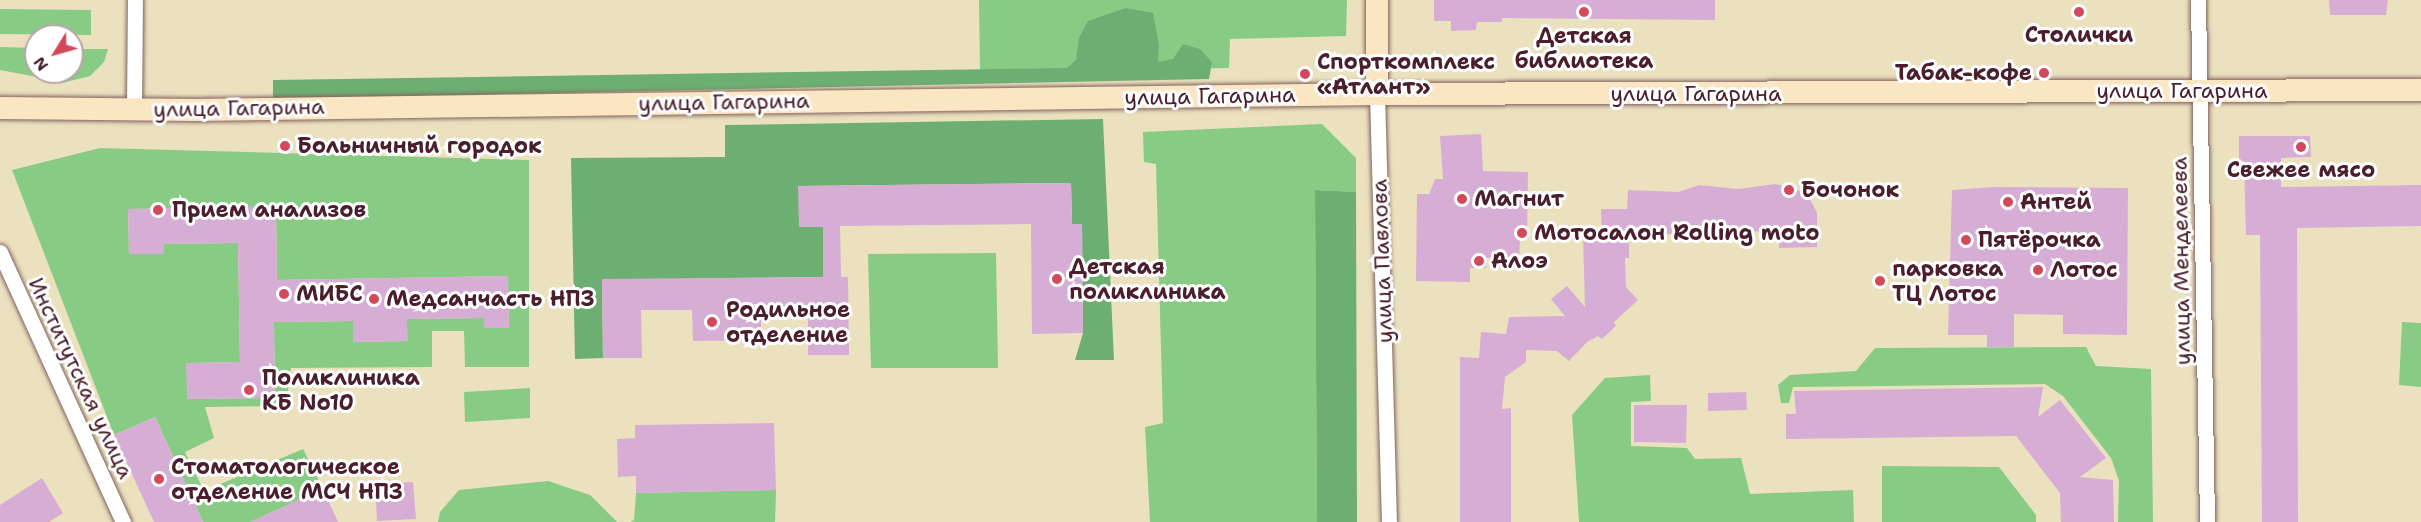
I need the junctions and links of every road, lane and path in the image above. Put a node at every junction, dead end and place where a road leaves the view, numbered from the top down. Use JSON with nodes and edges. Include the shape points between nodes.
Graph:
{"nodes":[{"id":1,"x":135,"y":0,"type":"edge"},
{"id":2,"x":1377,"y":0,"type":"edge"},
{"id":3,"x":2198,"y":0,"type":"edge"},
{"id":4,"x":2421,"y":90,"type":"edge"},
{"id":5,"x":2200,"y":91,"type":"junction"},
{"id":6,"x":1377,"y":94,"type":"junction"},
{"id":7,"x":0,"y":108,"type":"edge"},
{"id":8,"x":134,"y":109,"type":"junction"},
{"id":9,"x":0,"y":252,"type":"edge"},
{"id":10,"x":123,"y":522,"type":"edge"},
{"id":11,"x":1389,"y":522,"type":"edge"},
{"id":12,"x":2207,"y":522,"type":"edge"}],
"edges":[{"from":1,"to":8,"type":"street"},
{"from":2,"to":6,"type":"main road","name":"улица Павлова"},
{"from":3,"to":5,"type":"street","name":"улица Менделеева"},
{"from":4,"to":5,"type":"main road","name":"улица Гагарина"},
{"from":5,"to":6,"type":"main road","name":"улица Гагарина"},
{"from":5,"to":12,"type":"street","name":"улица Менделеева"},
{"from":6,"to":8,"type":"main road","name":"улица Гагарина"},
{"from":6,"to":11,"type":"street","name":"улица Павлова"},
{"from":7,"to":8,"type":"main road","name":"улица Гагарина"},
{"from":9,"to":10,"type":"street","name":"Институтская улица"}]}
